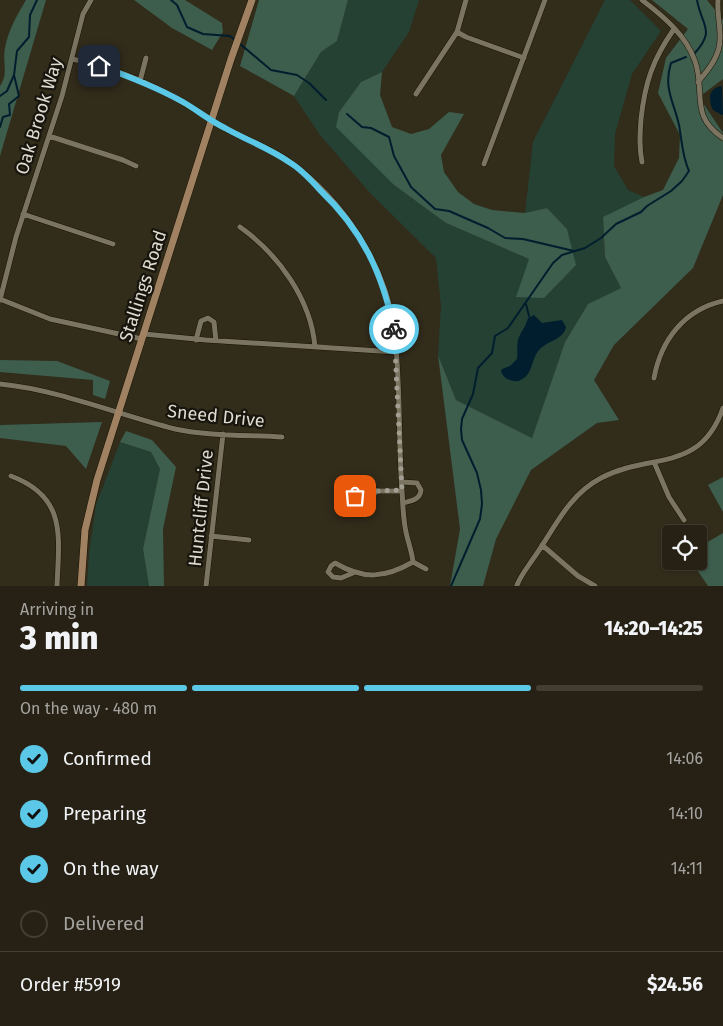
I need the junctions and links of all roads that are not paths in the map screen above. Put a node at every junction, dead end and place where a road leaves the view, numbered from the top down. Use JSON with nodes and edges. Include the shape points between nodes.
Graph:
{"nodes":[{"id":1,"x":91,"y":0,"type":"edge"},
{"id":2,"x":252,"y":0,"type":"edge"},
{"id":3,"x":466,"y":0,"type":"edge"},
{"id":4,"x":545,"y":0,"type":"edge"},
{"id":5,"x":642,"y":0,"type":"edge"},
{"id":6,"x":718,"y":0,"type":"edge"},
{"id":7,"x":674,"y":29,"type":"junction"},
{"id":8,"x":457,"y":32,"type":"junction"},
{"id":9,"x":146,"y":58,"type":"dead end"},
{"id":10,"x":524,"y":58,"type":"junction"},
{"id":11,"x":72,"y":59,"type":"junction"},
{"id":12,"x":140,"y":82,"type":"junction"},
{"id":13,"x":698,"y":82,"type":"junction"},
{"id":14,"x":416,"y":94,"type":"dead end"},
{"id":15,"x":213,"y":121,"type":"junction"},
{"id":16,"x":49,"y":136,"type":"junction"},
{"id":17,"x":723,"y":138,"type":"edge"},
{"id":18,"x":642,"y":162,"type":"dead end"},
{"id":19,"x":484,"y":164,"type":"dead end"},
{"id":20,"x":136,"y":166,"type":"dead end"},
{"id":21,"x":22,"y":214,"type":"junction"},
{"id":22,"x":240,"y":227,"type":"dead end"},
{"id":23,"x":113,"y":244,"type":"dead end"},
{"id":24,"x":0,"y":299,"type":"edge"},
{"id":25,"x":723,"y":302,"type":"edge"},
{"id":26,"x":143,"y":337,"type":"junction"},
{"id":27,"x":196,"y":340,"type":"junction"},
{"id":28,"x":216,"y":341,"type":"junction"},
{"id":29,"x":315,"y":347,"type":"junction"},
{"id":30,"x":396,"y":352,"type":"junction"},
{"id":31,"x":654,"y":378,"type":"dead end"},
{"id":32,"x":0,"y":384,"type":"edge"},
{"id":33,"x":723,"y":408,"type":"edge"},
{"id":34,"x":118,"y":413,"type":"junction"},
{"id":35,"x":223,"y":434,"type":"junction"},
{"id":36,"x":282,"y":437,"type":"dead end"},
{"id":37,"x":654,"y":462,"type":"junction"},
{"id":38,"x":11,"y":476,"type":"dead end"},
{"id":39,"x":402,"y":482,"type":"junction"},
{"id":40,"x":402,"y":490,"type":"junction"},
{"id":41,"x":377,"y":491,"type":"dead end"},
{"id":42,"x":403,"y":503,"type":"junction"},
{"id":43,"x":684,"y":520,"type":"dead end"},
{"id":44,"x":212,"y":536,"type":"junction"},
{"id":45,"x":249,"y":540,"type":"dead end"},
{"id":46,"x":542,"y":545,"type":"junction"},
{"id":47,"x":414,"y":562,"type":"junction"},
{"id":48,"x":426,"y":569,"type":"dead end"},
{"id":49,"x":353,"y":573,"type":"dead end"},
{"id":50,"x":517,"y":585,"type":"edge"},
{"id":51,"x":57,"y":586,"type":"edge"},
{"id":52,"x":80,"y":586,"type":"edge"},
{"id":53,"x":206,"y":586,"type":"edge"},
{"id":54,"x":595,"y":586,"type":"edge"}],
"edges":[{"from":1,"to":11,"type":"street","name":"Oak Brook Way","via":[[83,14]]},
{"from":2,"to":15,"type":"street","name":"Stallings Road"},
{"from":3,"to":8,"type":"street"},
{"from":4,"to":10,"type":"street"},
{"from":5,"to":7,"type":"street"},
{"from":6,"to":13,"type":"street","via":[[718,54]]},
{"from":7,"to":13,"type":"street","via":[[694,59]]},
{"from":7,"to":18,"type":"street","via":[[657,57],[645,88],[639,144]]},
{"from":8,"to":10,"type":"street"},
{"from":8,"to":14,"type":"street"},
{"from":9,"to":12,"type":"street"},
{"from":10,"to":19,"type":"street"},
{"from":11,"to":12,"type":"street"},
{"from":11,"to":16,"type":"street","name":"Oak Brook Way"},
{"from":12,"to":15,"type":"street","via":[[185,103]]},
{"from":13,"to":17,"type":"street","via":[[702,114]]},
{"from":15,"to":26,"type":"street","name":"Stallings Road"},
{"from":15,"to":30,"type":"street","via":[[289,162],[346,217],[378,272],[394,328]]},
{"from":16,"to":20,"type":"street"},
{"from":16,"to":21,"type":"street","name":"Oak Brook Way"},
{"from":21,"to":23,"type":"street"},
{"from":21,"to":24,"type":"street","name":"Oak Brook Way"},
{"from":22,"to":29,"type":"street","via":[[263,246],[289,276],[306,314]]},
{"from":24,"to":26,"type":"street","via":[[50,319]]},
{"from":25,"to":31,"type":"street","via":[[697,311],[680,324],[663,347]]},
{"from":26,"to":27,"type":"street"},
{"from":26,"to":34,"type":"street","name":"Stallings Road"},
{"from":27,"to":28,"type":"street"},
{"from":27,"to":28,"type":"street","via":[[201,321],[208,318],[214,322]]},
{"from":28,"to":29,"type":"street"},
{"from":29,"to":30,"type":"street"},
{"from":30,"to":39,"type":"street"},
{"from":32,"to":34,"type":"street","name":"Sneed Drive","via":[[65,396]]},
{"from":33,"to":37,"type":"street","via":[[712,432],[700,445],[685,454]]},
{"from":34,"to":35,"type":"street","name":"Sneed Drive","via":[[175,429]]},
{"from":34,"to":52,"type":"street","name":"Stallings Road","via":[[88,513]]},
{"from":35,"to":36,"type":"street","name":"Sneed Drive"},
{"from":35,"to":44,"type":"street","name":"Huntcliff Drive"},
{"from":37,"to":43,"type":"street","via":[[669,497]]},
{"from":37,"to":46,"type":"street","via":[[616,471],[588,486],[566,508]]},
{"from":38,"to":51,"type":"street","via":[[37,491],[48,502],[56,518],[59,542]]},
{"from":39,"to":40,"type":"street"},
{"from":39,"to":42,"type":"street","via":[[414,482],[421,490],[416,499]]},
{"from":40,"to":41,"type":"street"},
{"from":40,"to":42,"type":"street"},
{"from":42,"to":47,"type":"street"},
{"from":44,"to":45,"type":"street"},
{"from":44,"to":53,"type":"street","name":"Huntcliff Drive"},
{"from":46,"to":50,"type":"street"},
{"from":46,"to":54,"type":"street"},
{"from":47,"to":48,"type":"street"},
{"from":47,"to":49,"type":"street","via":[[385,574]]}]}
